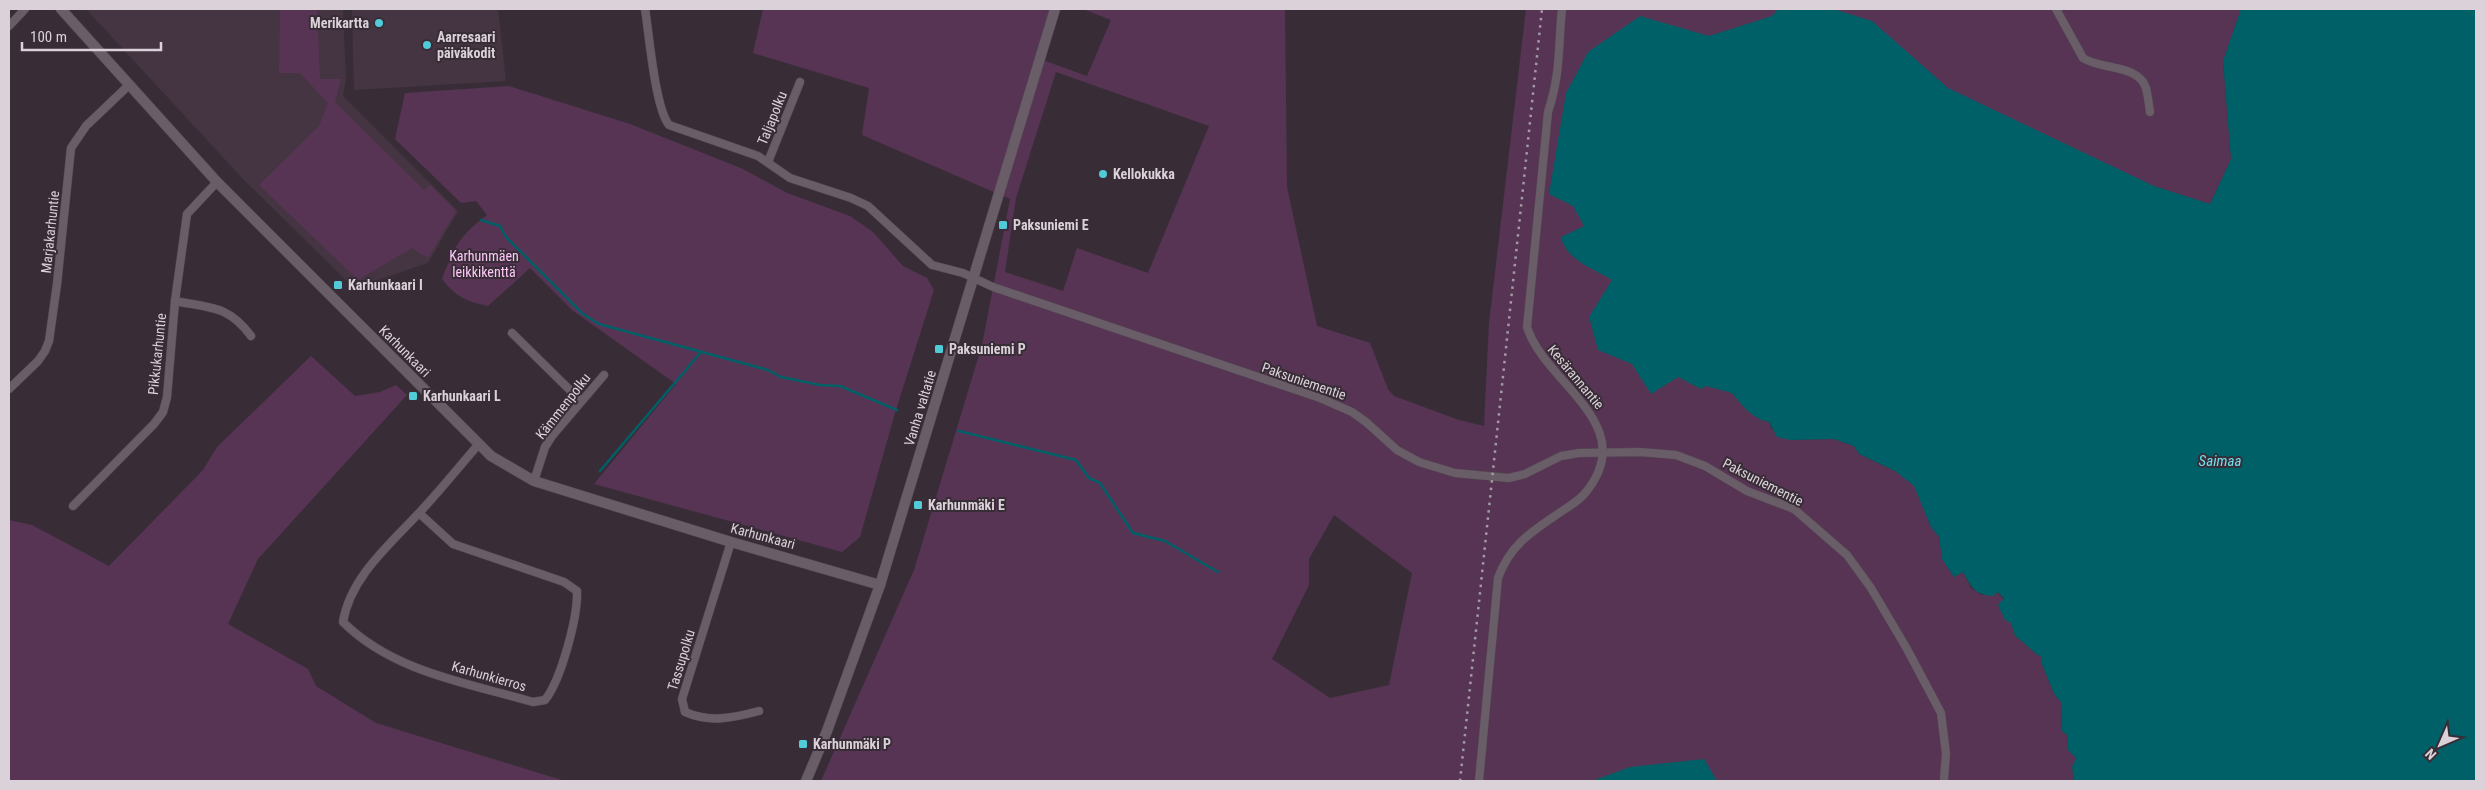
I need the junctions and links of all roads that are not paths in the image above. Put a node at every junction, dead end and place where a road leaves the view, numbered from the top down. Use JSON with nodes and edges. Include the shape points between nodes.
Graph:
{"nodes":[{"id":1,"x":25,"y":9,"type":"edge"},
{"id":2,"x":61,"y":9,"type":"edge"},
{"id":3,"x":645,"y":9,"type":"edge"},
{"id":4,"x":1055,"y":9,"type":"edge"},
{"id":5,"x":1562,"y":9,"type":"edge"},
{"id":6,"x":2056,"y":9,"type":"edge"},
{"id":7,"x":9,"y":26,"type":"edge"},
{"id":8,"x":800,"y":82,"type":"dead end"},
{"id":9,"x":129,"y":84,"type":"junction"},
{"id":10,"x":2150,"y":112,"type":"dead end"},
{"id":11,"x":768,"y":162,"type":"junction"},
{"id":12,"x":218,"y":182,"type":"junction"},
{"id":13,"x":973,"y":279,"type":"junction"},
{"id":14,"x":175,"y":301,"type":"junction"},
{"id":15,"x":512,"y":333,"type":"dead end"},
{"id":16,"x":251,"y":336,"type":"dead end"},
{"id":17,"x":604,"y":375,"type":"dead end"},
{"id":18,"x":9,"y":389,"type":"edge"},
{"id":19,"x":581,"y":401,"type":"junction"},
{"id":20,"x":478,"y":445,"type":"junction"},
{"id":21,"x":1601,"y":452,"type":"junction"},
{"id":22,"x":534,"y":481,"type":"junction"},
{"id":23,"x":73,"y":506,"type":"dead end"},
{"id":24,"x":419,"y":513,"type":"junction"},
{"id":25,"x":732,"y":542,"type":"junction"},
{"id":26,"x":880,"y":585,"type":"junction"},
{"id":27,"x":759,"y":711,"type":"dead end"},
{"id":28,"x":1944,"y":779,"type":"dead end"},
{"id":29,"x":806,"y":781,"type":"edge"},
{"id":30,"x":1479,"y":781,"type":"edge"}],
"edges":[{"from":1,"to":7,"type":"street"},
{"from":2,"to":9,"type":"street","name":"Karhunkaari"},
{"from":3,"to":11,"type":"street","name":"Paksuniementie","via":[[664,119],[669,124]]},
{"from":4,"to":13,"type":"street","name":"Vanha valtatie"},
{"from":5,"to":21,"type":"street","name":"Kesärannantie","via":[[1560,62],[1548,112],[1528,327],[1540,355],[1591,412],[1598,424]]},
{"from":6,"to":10,"type":"street","via":[[2083,58],[2135,74],[2141,80]]},
{"from":8,"to":11,"type":"street","name":"Taljapolku"},
{"from":9,"to":12,"type":"street","name":"Karhunkaari"},
{"from":9,"to":18,"type":"street","name":"Marjakarhuntie","via":[[86,126],[71,148],[48,341],[38,361]]},
{"from":11,"to":13,"type":"street","name":"Paksuniementie","via":[[790,178],[868,206],[932,265]]},
{"from":12,"to":14,"type":"street","name":"Pikkukarhuntie","via":[[187,214]]},
{"from":12,"to":20,"type":"street","name":"Karhunkaari"},
{"from":13,"to":21,"type":"street","name":"Paksuniementie","via":[[1320,398],[1352,412],[1397,450],[1437,469],[1509,478],[1562,456]]},
{"from":13,"to":26,"type":"street","name":"Vanha valtatie"},
{"from":14,"to":16,"type":"street","via":[[224,311],[239,320]]},
{"from":14,"to":23,"type":"street","name":"Pikkukarhuntie","via":[[163,412]]},
{"from":15,"to":19,"type":"street"},
{"from":17,"to":19,"type":"street","name":"Kämmenpolku"},
{"from":19,"to":22,"type":"street","name":"Kämmenpolku","via":[[545,447]]},
{"from":20,"to":22,"type":"street","name":"Karhunkaari","via":[[504,465]]},
{"from":20,"to":24,"type":"street","name":"Karhunkierros"},
{"from":21,"to":28,"type":"street","name":"Paksuniementie","via":[[1676,455],[1705,466],[1747,491],[1794,508],[1847,555],[1871,588],[1941,713],[1946,754]]},
{"from":21,"to":30,"type":"street","name":"Kesärannantie","via":[[1600,469],[1584,494],[1513,548],[1498,578]]},
{"from":22,"to":25,"type":"street","name":"Karhunkaari"},
{"from":24,"to":24,"type":"street","name":"Karhunkierros","via":[[377,556],[345,609],[343,622],[360,639],[413,667],[533,702],[545,700],[552,692],[566,650],[578,607],[577,591],[564,582],[453,544]]},
{"from":25,"to":26,"type":"street","name":"Karhunkaari"},
{"from":25,"to":27,"type":"street","name":"Tassupolku","via":[[682,699],[684,712],[700,719],[736,718]]},
{"from":26,"to":29,"type":"street","name":"Vanha valtatie"}]}
